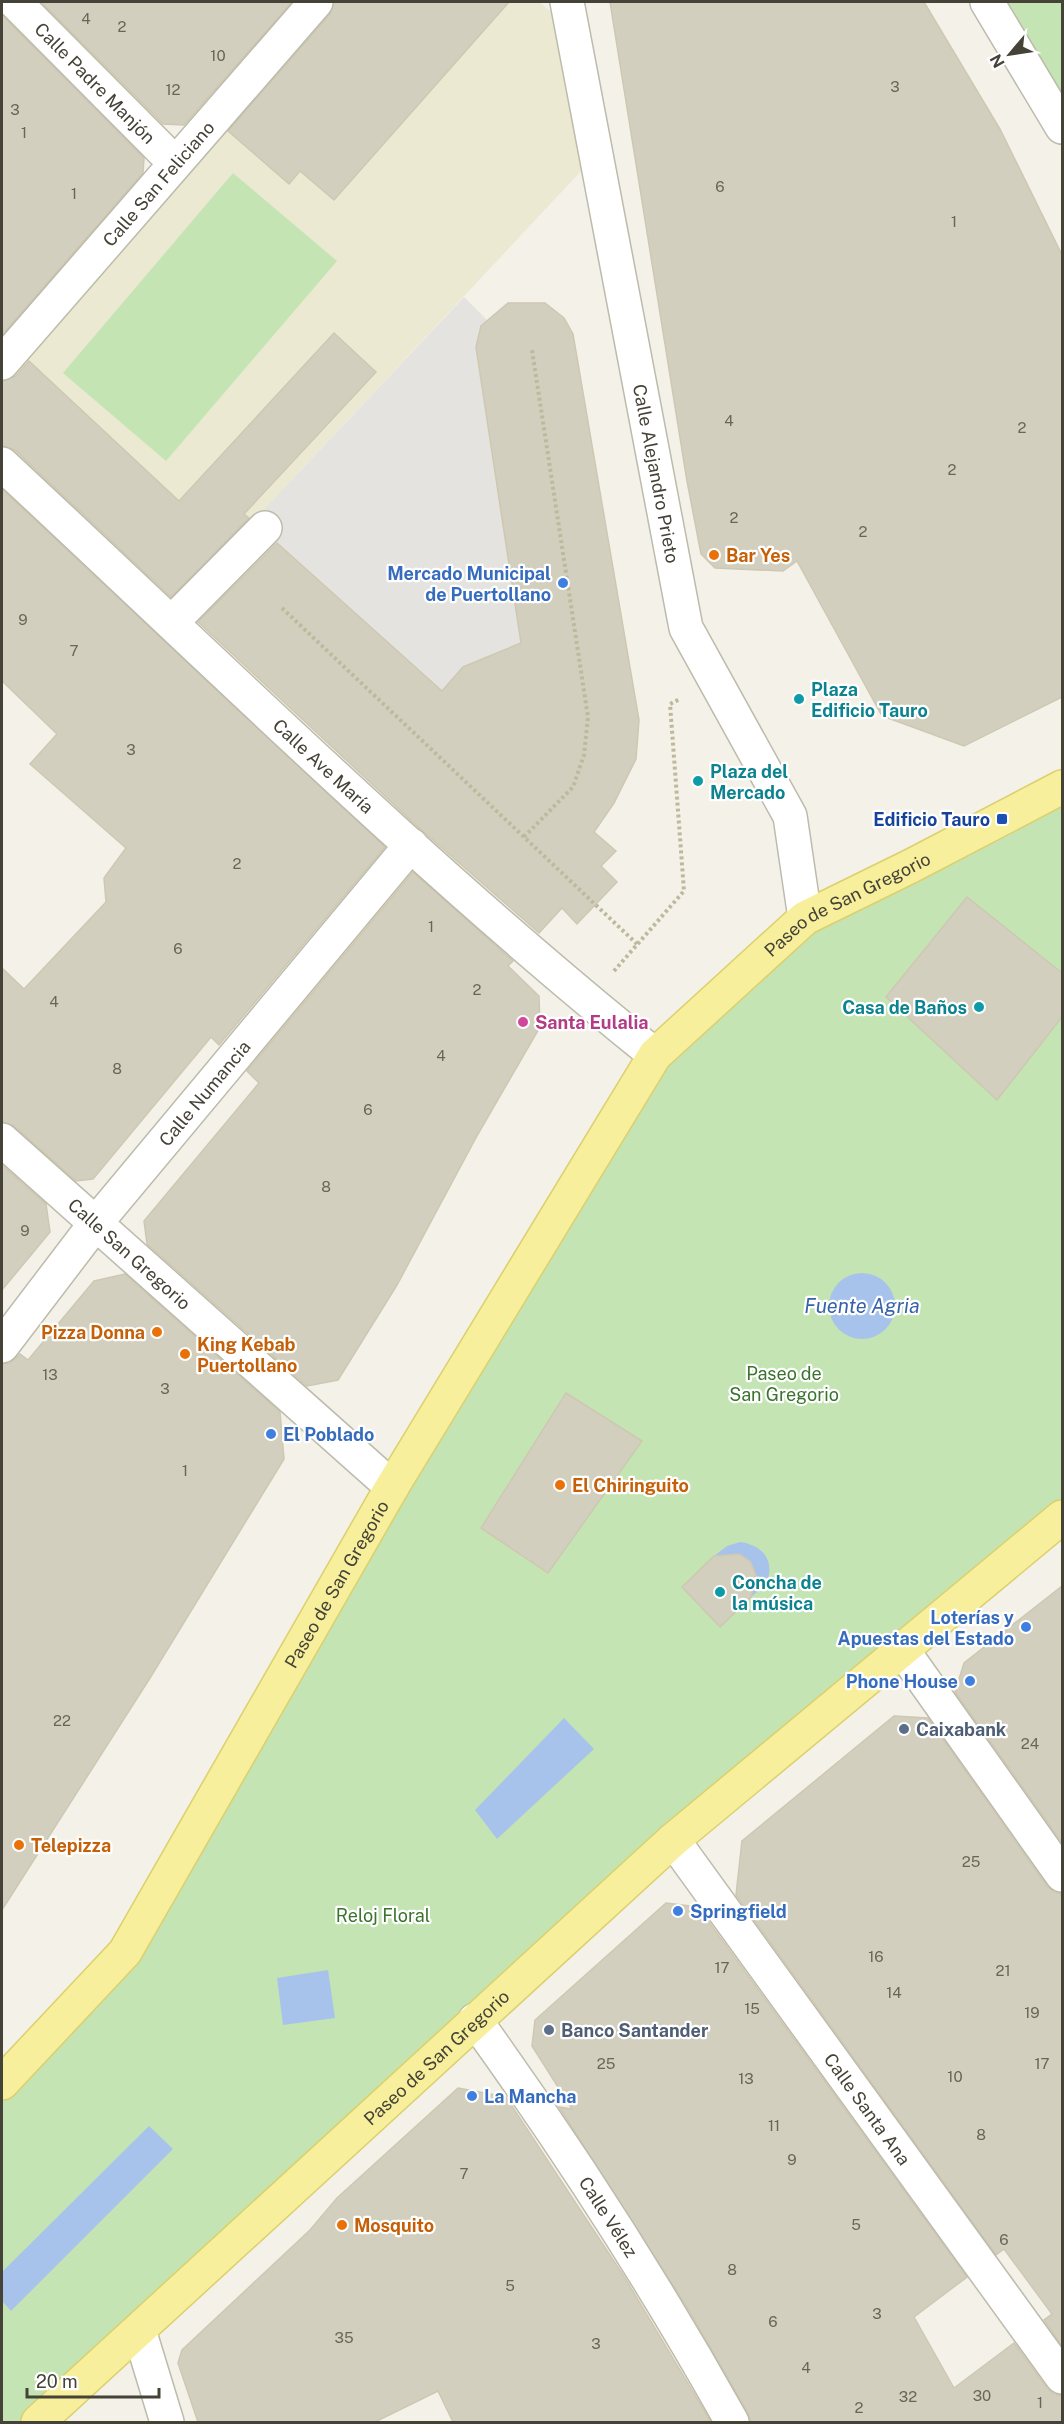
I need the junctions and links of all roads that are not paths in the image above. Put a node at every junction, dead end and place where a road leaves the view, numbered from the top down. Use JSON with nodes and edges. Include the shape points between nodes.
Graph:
{"nodes":[{"id":1,"x":15,"y":2,"type":"edge"},
{"id":2,"x":316,"y":2,"type":"edge"},
{"id":3,"x":987,"y":2,"type":"edge"},
{"id":4,"x":565,"y":4,"type":"edge"},
{"id":5,"x":1062,"y":127,"type":"edge"},
{"id":6,"x":175,"y":163,"type":"junction"},
{"id":7,"x":2,"y":363,"type":"edge"},
{"id":8,"x":2,"y":464,"type":"edge"},
{"id":9,"x":265,"y":528,"type":"dead end"},
{"id":10,"x":172,"y":622,"type":"junction"},
{"id":11,"x":1062,"y":787,"type":"edge"},
{"id":12,"x":411,"y":845,"type":"junction"},
{"id":13,"x":805,"y":918,"type":"junction"},
{"id":14,"x":655,"y":1055,"type":"junction"},
{"id":15,"x":2,"y":1140,"type":"edge"},
{"id":16,"x":95,"y":1224,"type":"junction"},
{"id":17,"x":2,"y":1346,"type":"edge"},
{"id":18,"x":392,"y":1487,"type":"junction"},
{"id":19,"x":1062,"y":1517,"type":"edge"},
{"id":20,"x":902,"y":1648,"type":"junction"},
{"id":21,"x":673,"y":1840,"type":"junction"},
{"id":22,"x":1062,"y":1875,"type":"edge"},
{"id":23,"x":475,"y":2020,"type":"junction"},
{"id":24,"x":2,"y":2083,"type":"edge"},
{"id":25,"x":139,"y":2330,"type":"junction"},
{"id":26,"x":1062,"y":2377,"type":"edge"},
{"id":27,"x":38,"y":2422,"type":"edge"},
{"id":28,"x":167,"y":2422,"type":"edge"},
{"id":29,"x":732,"y":2422,"type":"edge"}],
"edges":[{"from":1,"to":6,"type":"street","name":"Calle Padre Manjón"},
{"from":2,"to":6,"type":"street","name":"Calle San Feliciano"},
{"from":3,"to":5,"type":"street"},
{"from":4,"to":13,"type":"street","name":"Calle Alejandro Prieto","via":[[686,628],[790,816]]},
{"from":6,"to":7,"type":"street","name":"Calle San Feliciano"},
{"from":8,"to":10,"type":"street","name":"Calle Ave María"},
{"from":9,"to":10,"type":"street"},
{"from":10,"to":12,"type":"street","name":"Calle Ave María"},
{"from":11,"to":13,"type":"main road","name":"Paseo de San Gregorio"},
{"from":12,"to":14,"type":"street","name":"Calle Ave María"},
{"from":12,"to":16,"type":"street","name":"Calle Numancia"},
{"from":13,"to":14,"type":"main road","name":"Paseo de San Gregorio"},
{"from":14,"to":18,"type":"main road","name":"Paseo de San Gregorio"},
{"from":15,"to":16,"type":"street","name":"Calle San Gregorio"},
{"from":16,"to":17,"type":"street","name":"Calle Numancia"},
{"from":16,"to":18,"type":"street","name":"Calle San Gregorio"},
{"from":18,"to":24,"type":"main road","name":"Paseo de San Gregorio","via":[[125,1952]]},
{"from":19,"to":20,"type":"main road","name":"Paseo de San Gregorio"},
{"from":20,"to":21,"type":"main road","name":"Paseo de San Gregorio"},
{"from":20,"to":22,"type":"street"},
{"from":21,"to":23,"type":"main road","name":"Paseo de San Gregorio"},
{"from":21,"to":26,"type":"street","name":"Calle Santa Ana"},
{"from":23,"to":25,"type":"main road","name":"Paseo de San Gregorio"},
{"from":23,"to":29,"type":"street","name":"Calle Vélez","via":[[542,2114]]},
{"from":25,"to":27,"type":"main road","name":"Paseo de San Gregorio"},
{"from":25,"to":28,"type":"street"}]}
